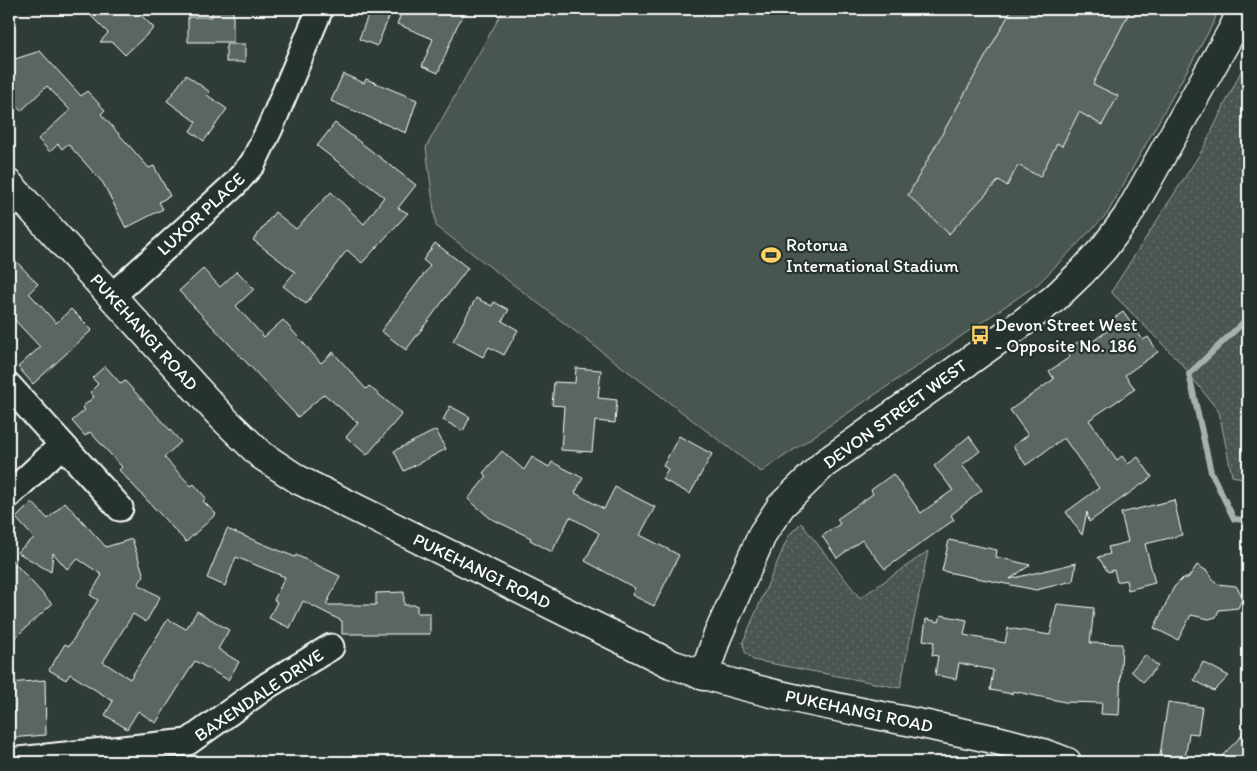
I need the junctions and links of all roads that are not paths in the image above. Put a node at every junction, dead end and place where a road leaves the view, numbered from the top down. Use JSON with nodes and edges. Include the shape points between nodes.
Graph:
{"nodes":[{"id":1,"x":320,"y":9,"type":"edge"},
{"id":2,"x":1242,"y":9,"type":"edge"},
{"id":3,"x":9,"y":184,"type":"edge"},
{"id":4,"x":112,"y":296,"type":"junction"},
{"id":5,"x":9,"y":386,"type":"edge"},
{"id":6,"x":62,"y":444,"type":"junction"},
{"id":7,"x":9,"y":495,"type":"edge"},
{"id":8,"x":120,"y":508,"type":"dead end"},
{"id":9,"x":331,"y":647,"type":"dead end"},
{"id":10,"x":704,"y":676,"type":"junction"},
{"id":11,"x":9,"y":761,"type":"edge"},
{"id":12,"x":1067,"y":762,"type":"edge"}],
"edges":[{"from":1,"to":4,"type":"street","name":"LUXOR PLACE","via":[[253,163],[234,185]]},
{"from":2,"to":10,"type":"main road","name":"DEVON STREET WEST","via":[[1127,217],[1081,273],[1021,324],[824,464],[781,506],[763,533],[717,637]]},
{"from":3,"to":4,"type":"main road","name":"PUKEHANGI ROAD"},
{"from":4,"to":10,"type":"main road","name":"PUKEHANGI ROAD","via":[[223,418],[278,468],[641,650]]},
{"from":5,"to":6,"type":"street"},
{"from":6,"to":7,"type":"street"},
{"from":6,"to":8,"type":"street"},
{"from":9,"to":11,"type":"street","name":"BAXENDALE DRIVE","via":[[268,685],[188,742]]},
{"from":10,"to":12,"type":"main road","name":"PUKEHANGI ROAD","via":[[1013,743]]}]}
